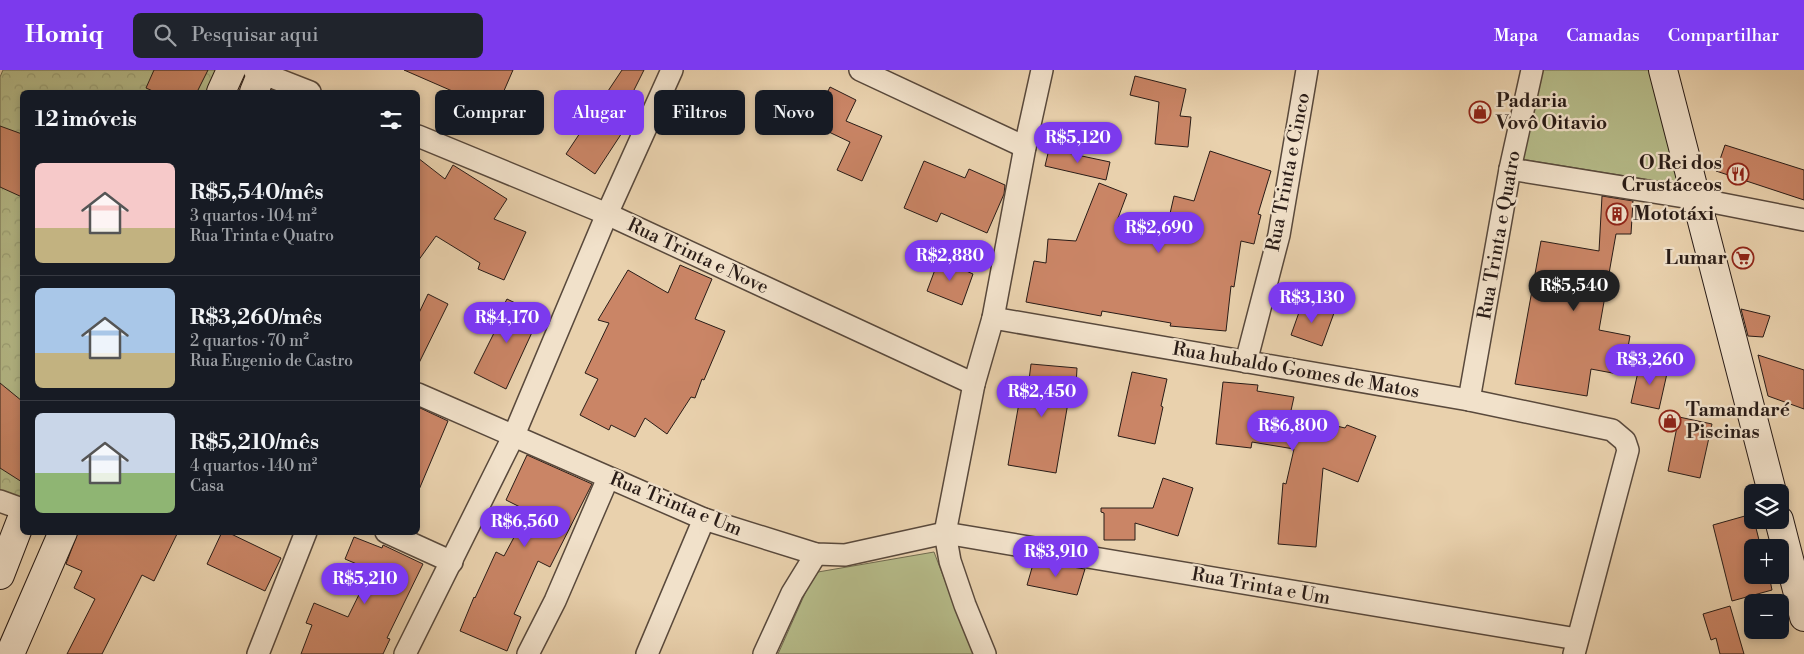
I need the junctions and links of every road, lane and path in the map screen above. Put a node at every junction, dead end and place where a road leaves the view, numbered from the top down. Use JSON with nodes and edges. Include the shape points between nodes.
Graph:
{"nodes":[{"id":1,"x":232,"y":70,"type":"edge"},
{"id":2,"x":672,"y":70,"type":"edge"},
{"id":3,"x":860,"y":70,"type":"edge"},
{"id":4,"x":1042,"y":70,"type":"edge"},
{"id":5,"x":1307,"y":70,"type":"edge"},
{"id":6,"x":1532,"y":70,"type":"edge"},
{"id":7,"x":1663,"y":70,"type":"edge"},
{"id":8,"x":258,"y":76,"type":"edge"},
{"id":9,"x":222,"y":90,"type":"edge"},
{"id":10,"x":304,"y":90,"type":"edge"},
{"id":11,"x":420,"y":137,"type":"edge"},
{"id":12,"x":1025,"y":147,"type":"junction"},
{"id":13,"x":1510,"y":169,"type":"junction"},
{"id":14,"x":1697,"y":199,"type":"junction"},
{"id":15,"x":608,"y":214,"type":"junction"},
{"id":16,"x":1804,"y":220,"type":"edge"},
{"id":17,"x":993,"y":318,"type":"junction"},
{"id":18,"x":1246,"y":362,"type":"junction"},
{"id":19,"x":974,"y":384,"type":"junction"},
{"id":20,"x":420,"y":395,"type":"edge"},
{"id":21,"x":1469,"y":400,"type":"junction"},
{"id":22,"x":514,"y":435,"type":"junction"},
{"id":23,"x":608,"y":478,"type":"junction"},
{"id":24,"x":1770,"y":484,"type":"edge"},
{"id":25,"x":0,"y":502,"type":"edge"},
{"id":26,"x":20,"y":508,"type":"edge"},
{"id":27,"x":704,"y":519,"type":"junction"},
{"id":28,"x":20,"y":523,"type":"edge"},
{"id":29,"x":1781,"y":529,"type":"edge"},
{"id":30,"x":945,"y":533,"type":"junction"},
{"id":31,"x":62,"y":535,"type":"edge"},
{"id":32,"x":305,"y":535,"type":"edge"},
{"id":33,"x":393,"y":535,"type":"edge"},
{"id":34,"x":816,"y":554,"type":"junction"},
{"id":35,"x":452,"y":562,"type":"junction"},
{"id":36,"x":1,"y":572,"type":"edge"},
{"id":37,"x":40,"y":584,"type":"junction"},
{"id":38,"x":1804,"y":616,"type":"edge"},
{"id":39,"x":1575,"y":647,"type":"edge"},
{"id":40,"x":10,"y":654,"type":"edge"},
{"id":41,"x":258,"y":654,"type":"edge"},
{"id":42,"x":405,"y":654,"type":"edge"},
{"id":43,"x":528,"y":654,"type":"edge"},
{"id":44,"x":647,"y":654,"type":"edge"},
{"id":45,"x":764,"y":654,"type":"edge"},
{"id":46,"x":985,"y":654,"type":"edge"}],
"edges":[{"from":1,"to":9,"type":"main road"},
{"from":2,"to":15,"type":"street"},
{"from":3,"to":12,"type":"street"},
{"from":4,"to":12,"type":"street"},
{"from":5,"to":18,"type":"street","name":"Rua Trinta e Cinco","via":[[1279,235]]},
{"from":6,"to":13,"type":"street","name":"Rua Trinta e Quatro"},
{"from":7,"to":14,"type":"main road"},
{"from":8,"to":10,"type":"street"},
{"from":11,"to":15,"type":"street","name":"Rua Trinta e Nove"},
{"from":12,"to":17,"type":"street"},
{"from":13,"to":14,"type":"street"},
{"from":13,"to":21,"type":"street","name":"Rua Trinta e Quatro"},
{"from":14,"to":16,"type":"street"},
{"from":14,"to":24,"type":"main road"},
{"from":15,"to":19,"type":"street","name":"Rua Trinta e Nove"},
{"from":15,"to":22,"type":"street"},
{"from":17,"to":18,"type":"street","name":"Rua hubaldo Gomes de Matos"},
{"from":17,"to":19,"type":"street"},
{"from":18,"to":21,"type":"street","name":"Rua hubaldo Gomes de Matos"},
{"from":19,"to":30,"type":"street"},
{"from":20,"to":22,"type":"street","name":"Rua Trinta e Um"},
{"from":21,"to":39,"type":"street","name":"Rua hubaldo Gomes de Matos","via":[[1612,430],[1625,441],[1628,450]]},
{"from":22,"to":23,"type":"street","name":"Rua Trinta e Um"},
{"from":22,"to":35,"type":"street"},
{"from":23,"to":27,"type":"street","name":"Rua Trinta e Um"},
{"from":23,"to":43,"type":"street","via":[[555,601]]},
{"from":25,"to":26,"type":"street"},
{"from":27,"to":34,"type":"street","name":"Rua Trinta e Um"},
{"from":27,"to":44,"type":"street"},
{"from":28,"to":36,"type":"main road"},
{"from":29,"to":38,"type":"main road"},
{"from":30,"to":34,"type":"street","name":"Rua Trinta e Um","via":[[845,555]]},
{"from":30,"to":39,"type":"street","name":"Rua Trinta e Um"},
{"from":30,"to":46,"type":"street","via":[[950,561]]},
{"from":31,"to":37,"type":"main road"},
{"from":32,"to":41,"type":"street"},
{"from":33,"to":35,"type":"street"},
{"from":34,"to":45,"type":"street","via":[[792,593]]},
{"from":35,"to":42,"type":"street"},
{"from":36,"to":37,"type":"main road"},
{"from":37,"to":40,"type":"main road"}]}
